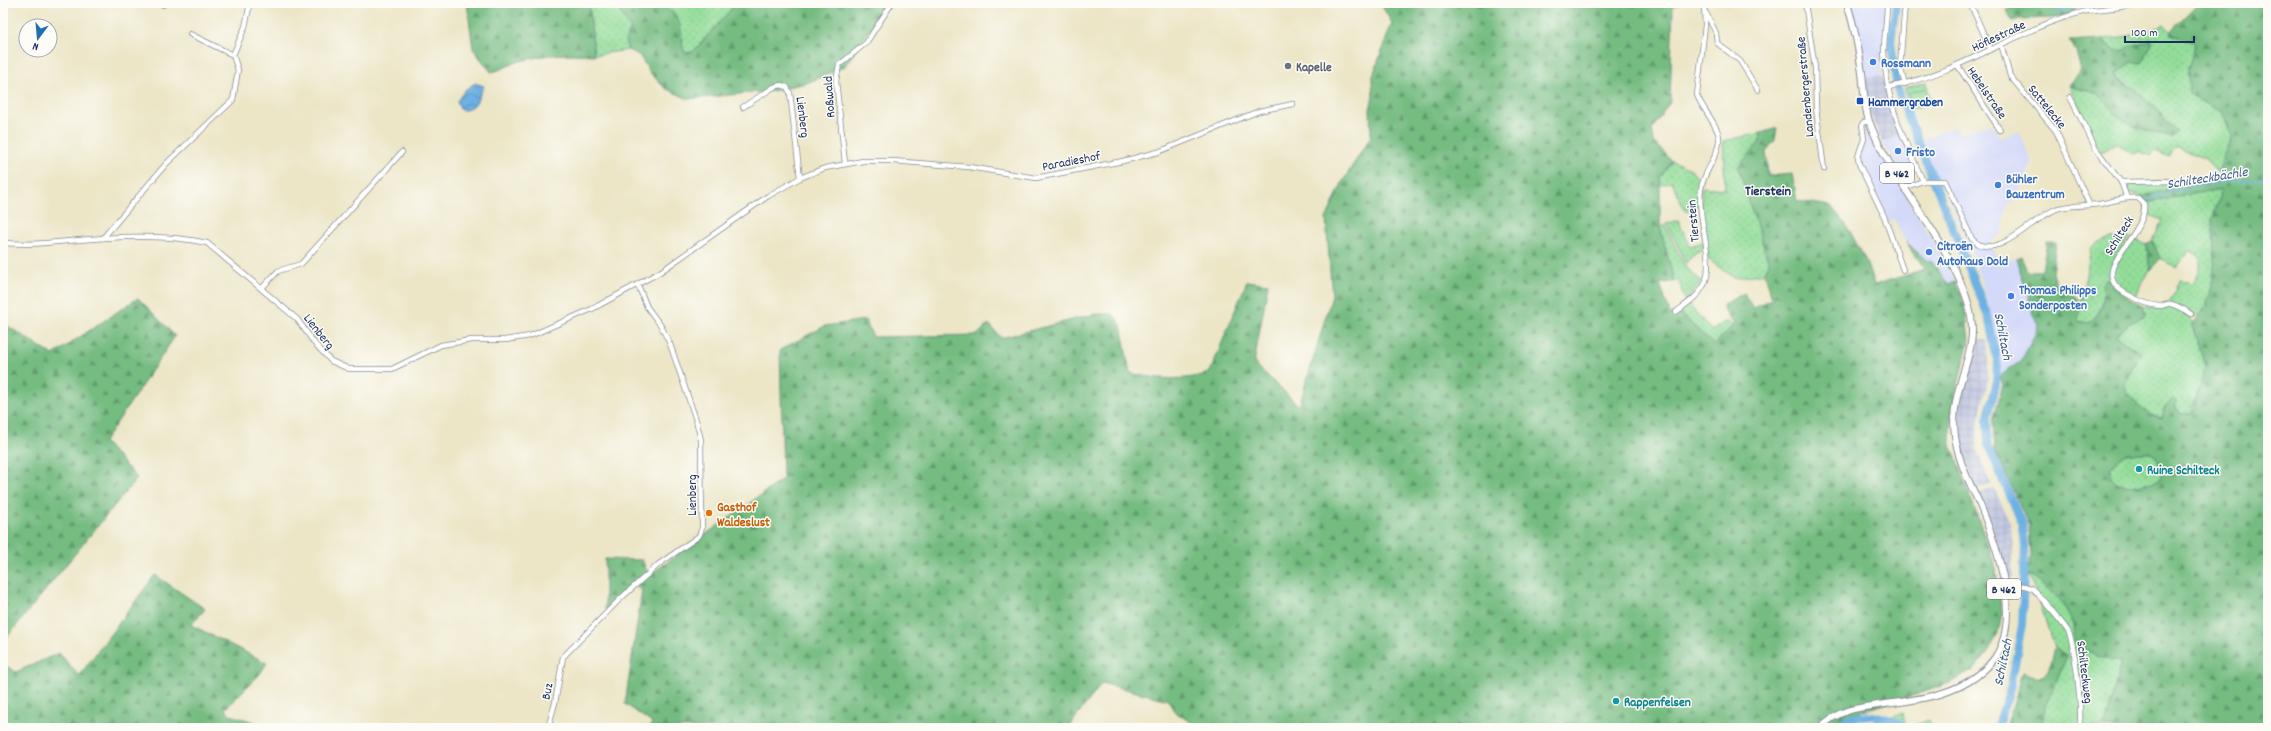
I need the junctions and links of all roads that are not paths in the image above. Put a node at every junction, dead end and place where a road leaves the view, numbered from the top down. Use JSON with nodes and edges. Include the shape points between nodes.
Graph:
{"nodes":[{"id":1,"x":250,"y":3,"type":"edge"},
{"id":2,"x":892,"y":3,"type":"edge"},
{"id":3,"x":1704,"y":3,"type":"edge"},
{"id":4,"x":1806,"y":3,"type":"edge"},
{"id":5,"x":1847,"y":3,"type":"edge"},
{"id":6,"x":1887,"y":3,"type":"edge"},
{"id":7,"x":1905,"y":3,"type":"edge"},
{"id":8,"x":1970,"y":3,"type":"edge"},
{"id":9,"x":2141,"y":3,"type":"edge"},
{"id":10,"x":1706,"y":12,"type":"junction"},
{"id":11,"x":190,"y":34,"type":"dead end"},
{"id":12,"x":2001,"y":44,"type":"junction"},
{"id":13,"x":1990,"y":48,"type":"junction"},
{"id":14,"x":232,"y":55,"type":"junction"},
{"id":15,"x":1958,"y":66,"type":"junction"},
{"id":16,"x":1903,"y":84,"type":"junction"},
{"id":17,"x":1891,"y":86,"type":"junction"},
{"id":18,"x":1758,"y":90,"type":"dead end"},
{"id":19,"x":2070,"y":97,"type":"dead end"},
{"id":20,"x":1293,"y":104,"type":"dead end"},
{"id":21,"x":742,"y":107,"type":"dead end"},
{"id":22,"x":1869,"y":121,"type":"junction"},
{"id":23,"x":2000,"y":130,"type":"dead end"},
{"id":24,"x":402,"y":152,"type":"dead end"},
{"id":25,"x":845,"y":163,"type":"junction"},
{"id":26,"x":1824,"y":169,"type":"dead end"},
{"id":27,"x":800,"y":178,"type":"junction"},
{"id":28,"x":2176,"y":180,"type":"dead end"},
{"id":29,"x":1925,"y":181,"type":"junction"},
{"id":30,"x":2121,"y":182,"type":"junction"},
{"id":31,"x":1906,"y":187,"type":"junction"},
{"id":32,"x":2127,"y":198,"type":"junction"},
{"id":33,"x":2090,"y":204,"type":"junction"},
{"id":34,"x":103,"y":238,"type":"junction"},
{"id":35,"x":3,"y":243,"type":"edge"},
{"id":36,"x":1903,"y":270,"type":"dead end"},
{"id":37,"x":638,"y":285,"type":"junction"},
{"id":38,"x":262,"y":288,"type":"junction"},
{"id":39,"x":1676,"y":312,"type":"dead end"},
{"id":40,"x":2190,"y":314,"type":"dead end"},
{"id":41,"x":2004,"y":586,"type":"junction"},
{"id":42,"x":563,"y":657,"type":"joint"},
{"id":43,"x":548,"y":728,"type":"edge"},
{"id":44,"x":1820,"y":728,"type":"edge"},
{"id":45,"x":2079,"y":728,"type":"edge"}],
"edges":[{"from":1,"to":14,"type":"street","via":[[245,27]]},
{"from":2,"to":25,"type":"street","name":"Roßwald","via":[[866,43],[836,70]]},
{"from":3,"to":10,"type":"street"},
{"from":4,"to":26,"type":"street","name":"Landenbergerstraße"},
{"from":5,"to":22,"type":"main road","number":"B 462","via":[[1857,40]]},
{"from":6,"to":17,"type":"street","via":[[1884,50]]},
{"from":7,"to":16,"type":"street","via":[[1900,67]]},
{"from":8,"to":13,"type":"street"},
{"from":9,"to":12,"type":"street","name":"Höflestraße","via":[[2069,16]]},
{"from":10,"to":18,"type":"street","via":[[1716,33],[1717,43],[1740,61]]},
{"from":10,"to":39,"type":"street","name":"Tierstein","via":[[1697,96],[1716,126],[1719,137],[1713,158],[1702,180],[1700,195],[1707,275],[1702,289]]},
{"from":11,"to":14,"type":"street"},
{"from":12,"to":13,"type":"street","name":"Höflestraße"},
{"from":12,"to":33,"type":"street","name":"Sattelecke","via":[[2010,76],[2056,131]]},
{"from":13,"to":15,"type":"street","name":"Höflestraße"},
{"from":14,"to":34,"type":"street","via":[[238,70],[233,100],[166,164]]},
{"from":15,"to":16,"type":"street","name":"Höflestraße"},
{"from":15,"to":23,"type":"street","name":"Hebelstraße"},
{"from":16,"to":17,"type":"street","name":"Höflestraße"},
{"from":17,"to":29,"type":"street","via":[[1889,98],[1900,129]]},
{"from":19,"to":30,"type":"street","via":[[2096,149]]},
{"from":20,"to":25,"type":"street","name":"Paradieshof","via":[[1259,111],[1158,152],[1123,162],[1036,178],[947,165],[870,161]]},
{"from":21,"to":27,"type":"street","name":"Lienberg","via":[[774,87],[787,87],[790,93]]},
{"from":22,"to":31,"type":"main road","number":"B 462"},
{"from":22,"to":36,"type":"street","via":[[1862,124],[1864,139],[1858,158],[1863,176],[1884,216]]},
{"from":24,"to":38,"type":"street","via":[[301,264],[278,271]]},
{"from":25,"to":27,"type":"street","name":"Lienberg"},
{"from":27,"to":37,"type":"street","name":"Lienberg","via":[[768,196]]},
{"from":28,"to":30,"type":"street"},
{"from":29,"to":31,"type":"street"},
{"from":29,"to":33,"type":"street","via":[[1948,184],[1972,239],[1978,245],[1987,248],[2005,241],[2059,208]]},
{"from":30,"to":32,"type":"street"},
{"from":31,"to":41,"type":"main road","number":"B 462","via":[[1959,278],[1969,307],[1973,333],[1970,354],[1956,402],[1956,438],[1963,466],[1991,535]]},
{"from":32,"to":33,"type":"street"},
{"from":32,"to":40,"type":"street","name":"Schilteck","via":[[2141,200],[2144,209],[2138,228],[2112,264],[2110,272],[2114,284],[2136,299],[2154,305],[2171,304]]},
{"from":34,"to":35,"type":"street","name":"Lienberg","via":[[27,245]]},
{"from":34,"to":38,"type":"street","name":"Lienberg","via":[[178,239],[207,243]]},
{"from":37,"to":38,"type":"street","name":"Lienberg","via":[[592,309],[530,336],[441,345],[392,369],[370,370],[349,369],[331,361],[297,319]]},
{"from":37,"to":42,"type":"street","name":"Lienberg","via":[[647,307],[670,344],[696,420],[701,440],[702,528],[699,536],[659,564]]},
{"from":41,"to":44,"type":"main road","number":"B 462","via":[[2008,619],[2002,644],[1993,660],[1976,679],[1945,693],[1845,711]]},
{"from":41,"to":45,"type":"street","name":"Schilteckweg","via":[[2030,588],[2067,628],[2079,701]]},
{"from":42,"to":43,"type":"street","name":"Buz"}]}
